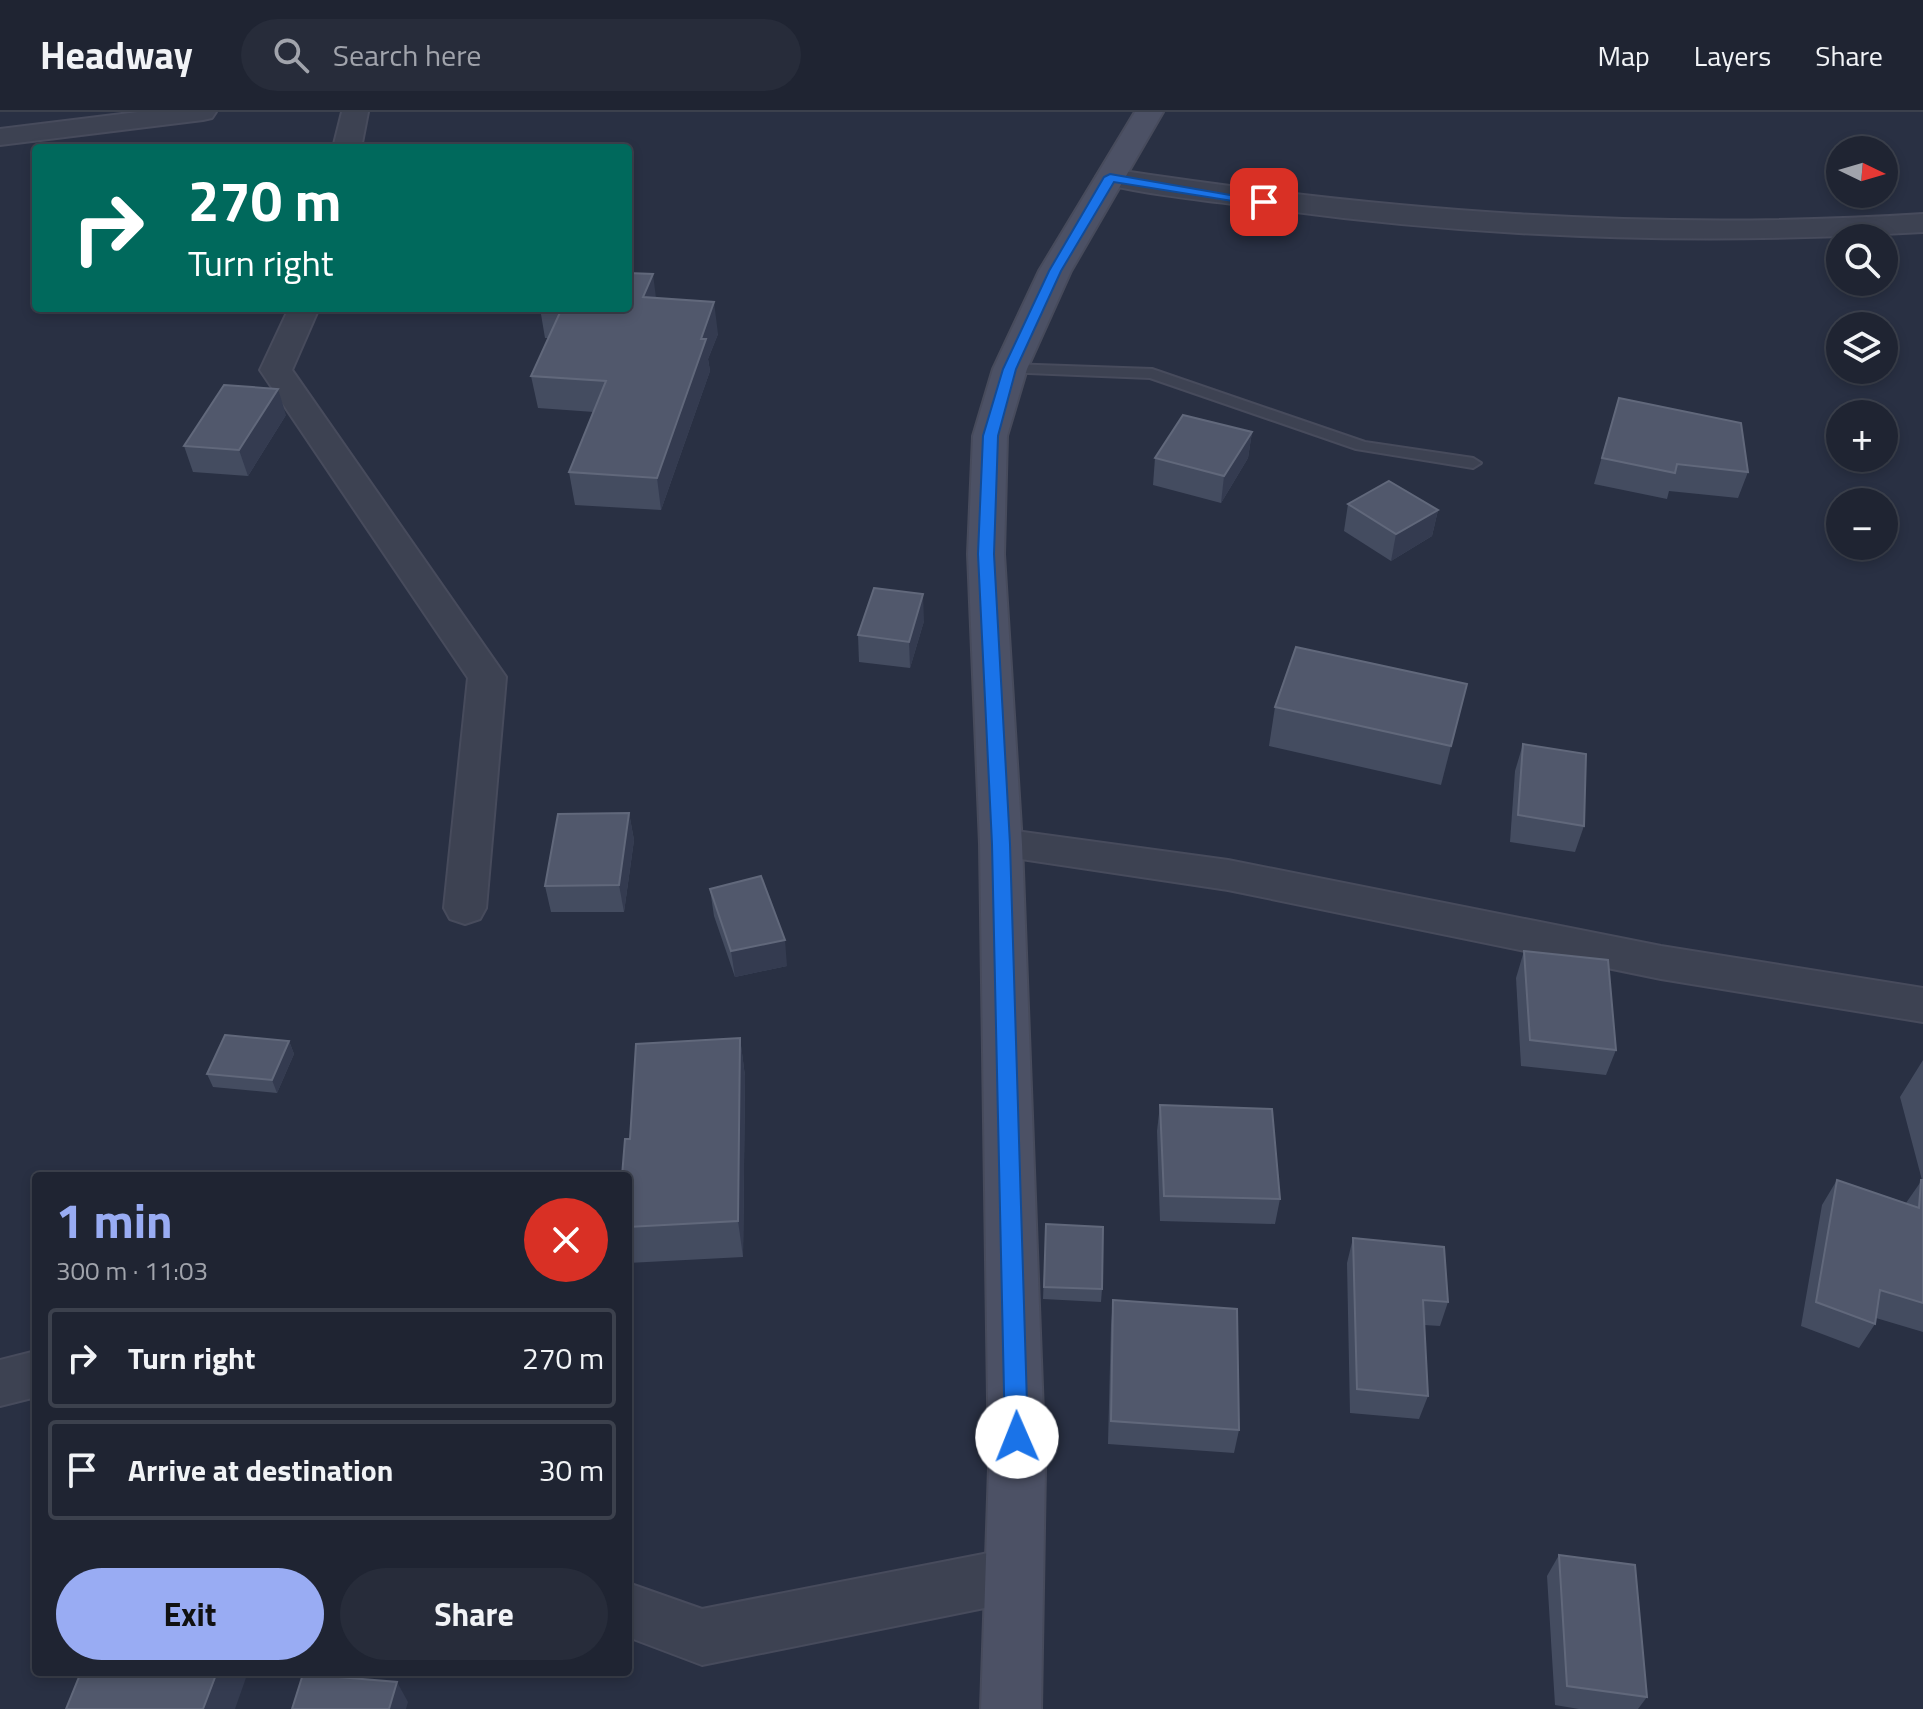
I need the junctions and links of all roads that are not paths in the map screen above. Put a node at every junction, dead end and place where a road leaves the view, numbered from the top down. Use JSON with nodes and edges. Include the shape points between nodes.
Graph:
{"nodes":[{"id":1,"x":203,"y":112,"type":"edge"},
{"id":2,"x":355,"y":112,"type":"edge"},
{"id":3,"x":1149,"y":112,"type":"edge"},
{"id":4,"x":54,"y":122,"type":"edge"},
{"id":5,"x":0,"y":137,"type":"edge"},
{"id":6,"x":348,"y":144,"type":"edge"},
{"id":7,"x":1110,"y":177,"type":"junction"},
{"id":8,"x":1923,"y":223,"type":"edge"},
{"id":9,"x":302,"y":312,"type":"edge"},
{"id":10,"x":1010,"y":369,"type":"junction"},
{"id":11,"x":1473,"y":463,"type":"dead end"},
{"id":12,"x":1001,"y":844,"type":"junction"},
{"id":13,"x":465,"y":908,"type":"dead end"},
{"id":14,"x":1923,"y":1005,"type":"edge"},
{"id":15,"x":32,"y":1375,"type":"edge"},
{"id":16,"x":0,"y":1383,"type":"edge"},
{"id":17,"x":1014,"y":1575,"type":"junction"},
{"id":18,"x":632,"y":1611,"type":"edge"},
{"id":19,"x":1011,"y":1709,"type":"edge"}],
"edges":[{"from":1,"to":4,"type":"street"},
{"from":2,"to":6,"type":"street"},
{"from":3,"to":7,"type":"street"},
{"from":4,"to":5,"type":"street"},
{"from":7,"to":8,"type":"street","via":[[1264,202],[1531,228],[1697,231]]},
{"from":7,"to":10,"type":"street","via":[[1055,271]]},
{"from":9,"to":13,"type":"street","via":[[276,370],[487,677]]},
{"from":10,"to":11,"type":"lane","via":[[1152,374],[1362,446]]},
{"from":10,"to":12,"type":"street","via":[[990,436],[986,554]]},
{"from":12,"to":14,"type":"street","via":[[1226,875],[1636,957]]},
{"from":12,"to":17,"type":"street","via":[[1017,1468]]},
{"from":15,"to":16,"type":"street"},
{"from":17,"to":18,"type":"street","via":[[702,1637]]},
{"from":17,"to":19,"type":"street"}]}
